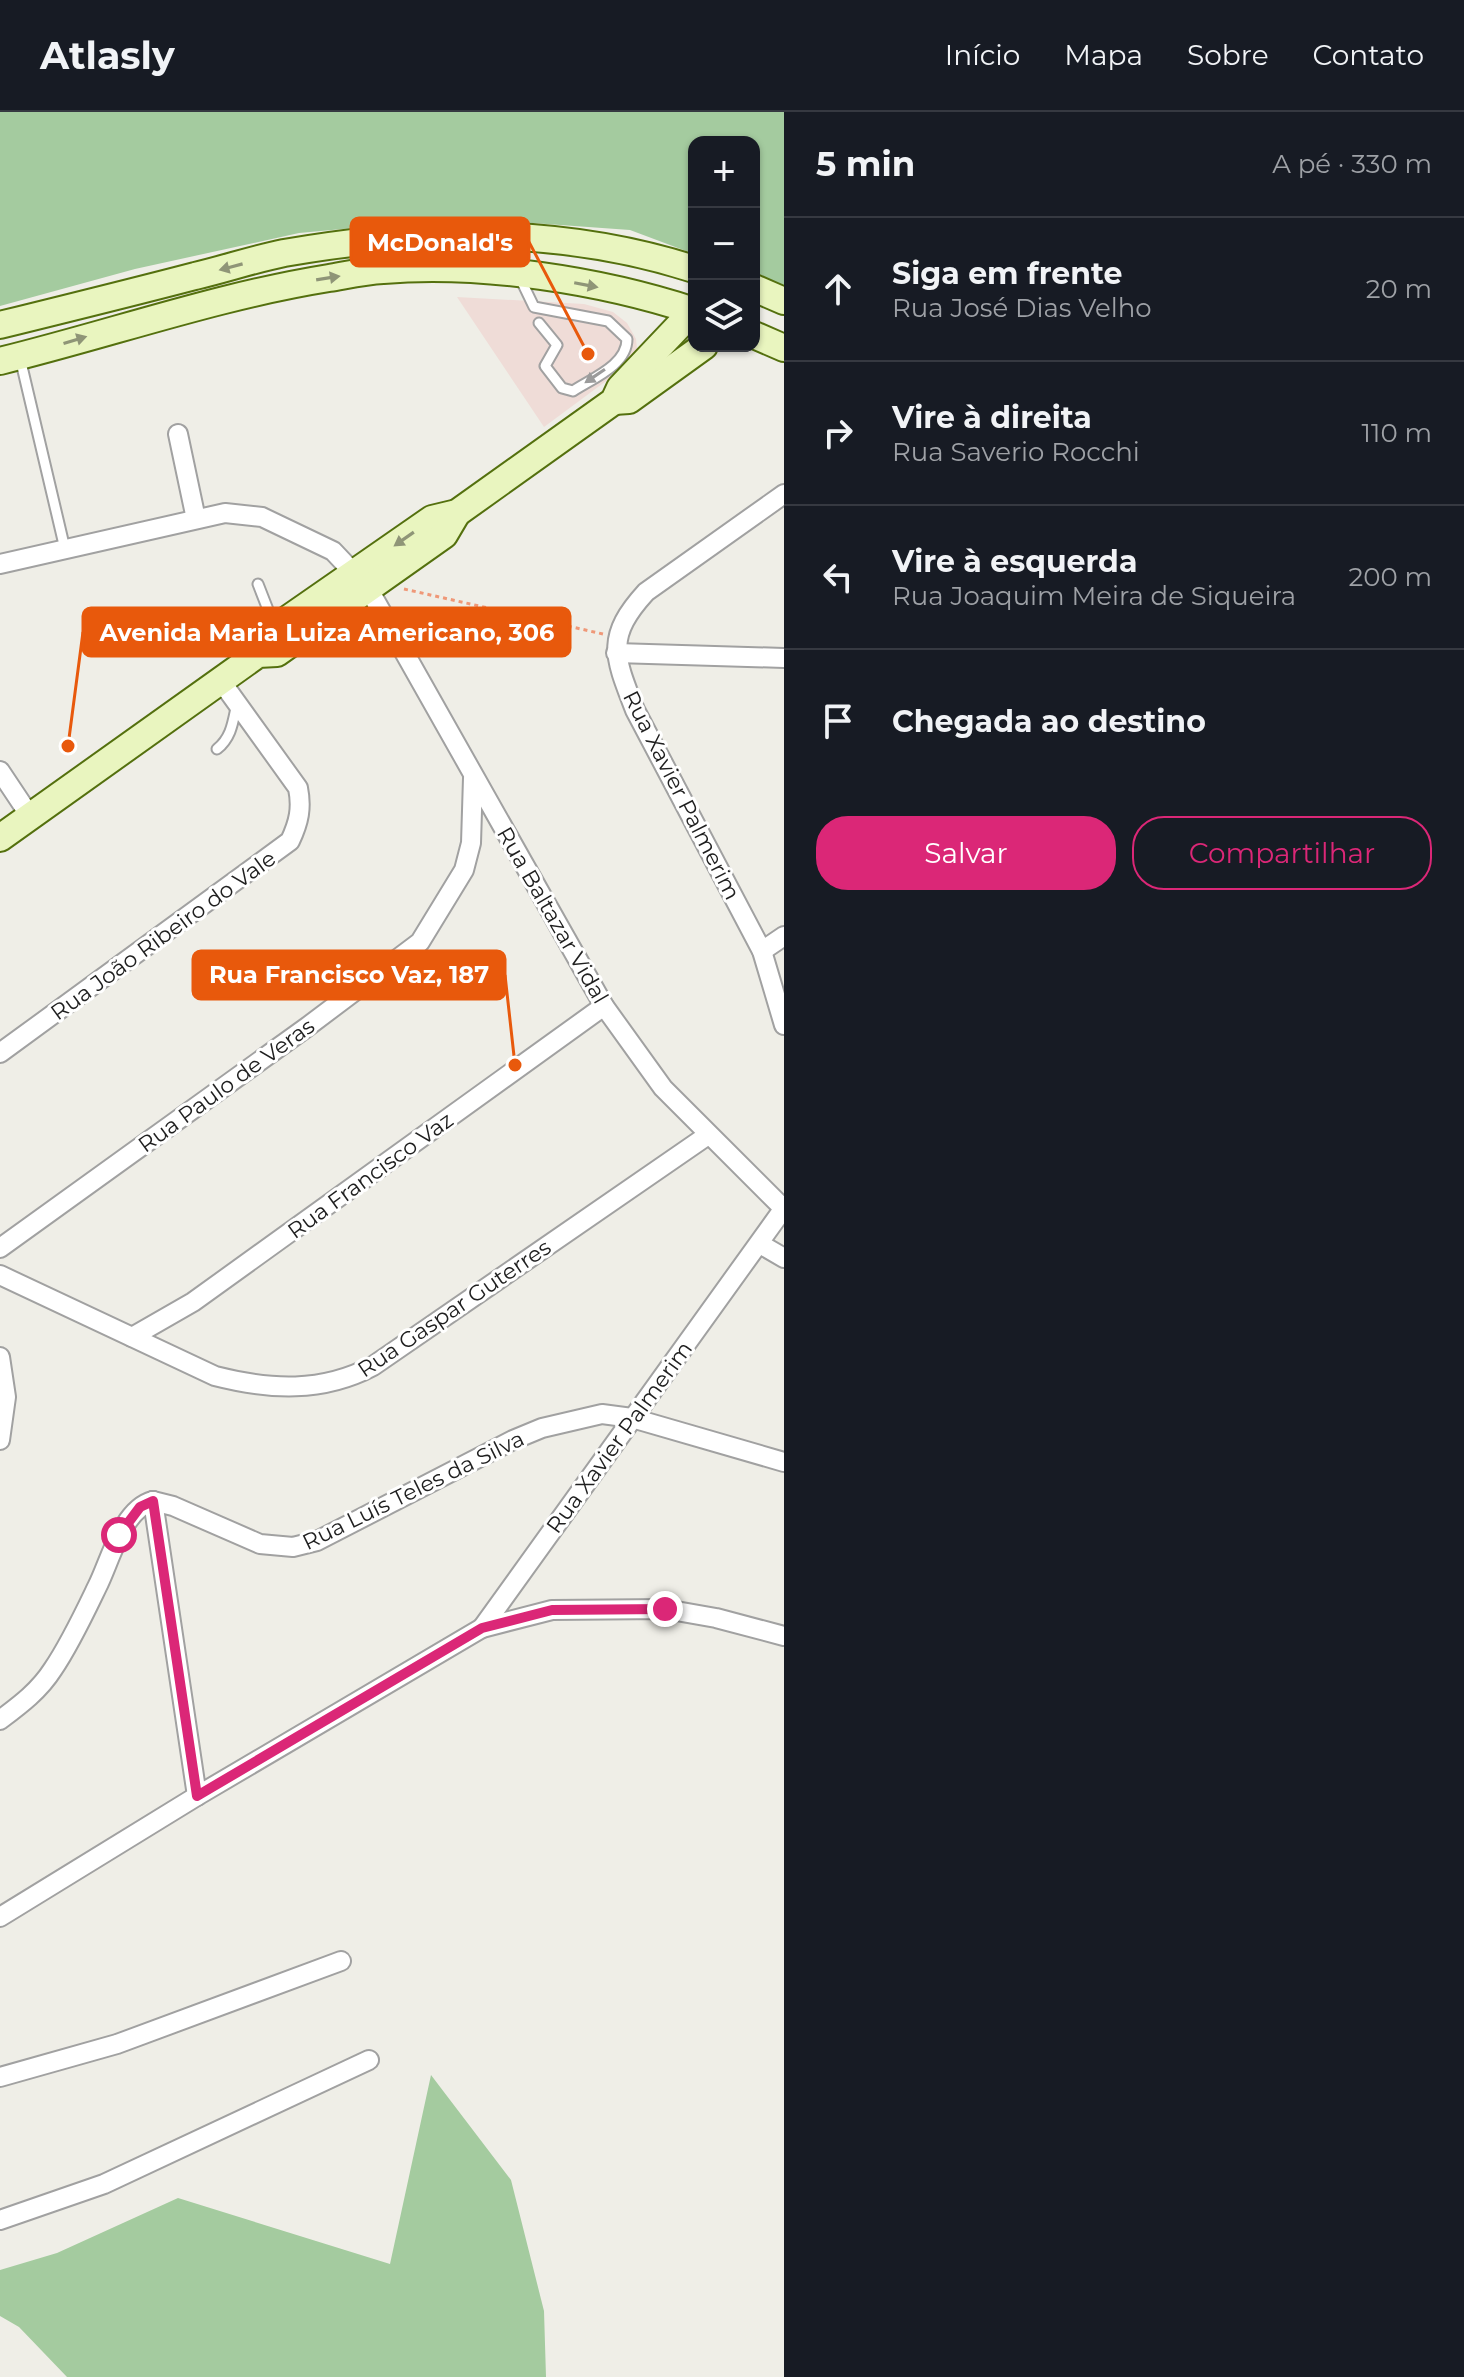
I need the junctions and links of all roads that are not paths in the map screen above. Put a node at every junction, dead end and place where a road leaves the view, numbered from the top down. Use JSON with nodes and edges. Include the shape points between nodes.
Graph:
{"nodes":[{"id":1,"x":688,"y":267,"type":"edge"},
{"id":2,"x":519,"y":275,"type":"junction"},
{"id":3,"x":760,"y":291,"type":"edge"},
{"id":4,"x":784,"y":301,"type":"edge"},
{"id":5,"x":688,"y":309,"type":"edge"},
{"id":6,"x":688,"y":317,"type":"edge"},
{"id":7,"x":539,"y":323,"type":"dead end"},
{"id":8,"x":0,"y":325,"type":"edge"},
{"id":9,"x":760,"y":338,"type":"edge"},
{"id":10,"x":784,"y":348,"type":"edge"},
{"id":11,"x":696,"y":352,"type":"edge"},
{"id":12,"x":10,"y":358,"type":"edge"},
{"id":13,"x":614,"y":401,"type":"junction"},
{"id":14,"x":178,"y":434,"type":"dead end"},
{"id":15,"x":784,"y":494,"type":"edge"},
{"id":16,"x":196,"y":519,"type":"junction"},
{"id":17,"x":65,"y":549,"type":"junction"},
{"id":18,"x":0,"y":564,"type":"edge"},
{"id":19,"x":258,"y":584,"type":"dead end"},
{"id":20,"x":366,"y":588,"type":"junction"},
{"id":21,"x":275,"y":628,"type":"junction"},
{"id":22,"x":617,"y":645,"type":"junction"},
{"id":23,"x":258,"y":654,"type":"junction"},
{"id":24,"x":784,"y":658,"type":"edge"},
{"id":25,"x":221,"y":681,"type":"junction"},
{"id":26,"x":237,"y":703,"type":"junction"},
{"id":27,"x":217,"y":749,"type":"dead end"},
{"id":28,"x":0,"y":771,"type":"edge"},
{"id":29,"x":473,"y":775,"type":"junction"},
{"id":30,"x":30,"y":816,"type":"junction"},
{"id":31,"x":0,"y":838,"type":"edge"},
{"id":32,"x":784,"y":936,"type":"edge"},
{"id":33,"x":762,"y":951,"type":"junction"},
{"id":34,"x":604,"y":1006,"type":"junction"},
{"id":35,"x":784,"y":1025,"type":"edge"},
{"id":36,"x":0,"y":1053,"type":"edge"},
{"id":37,"x":708,"y":1135,"type":"junction"},
{"id":38,"x":784,"y":1208,"type":"edge"},
{"id":39,"x":760,"y":1244,"type":"junction"},
{"id":40,"x":0,"y":1248,"type":"edge"},
{"id":41,"x":784,"y":1258,"type":"edge"},
{"id":42,"x":0,"y":1275,"type":"edge"},
{"id":43,"x":132,"y":1337,"type":"junction"},
{"id":44,"x":0,"y":1357,"type":"edge"},
{"id":45,"x":632,"y":1418,"type":"junction"},
{"id":46,"x":0,"y":1440,"type":"edge"},
{"id":47,"x":784,"y":1462,"type":"edge"},
{"id":48,"x":153,"y":1501,"type":"junction"},
{"id":49,"x":482,"y":1628,"type":"junction"},
{"id":50,"x":784,"y":1636,"type":"edge"},
{"id":51,"x":0,"y":1720,"type":"edge"},
{"id":52,"x":197,"y":1796,"type":"junction"},
{"id":53,"x":0,"y":1917,"type":"edge"},
{"id":54,"x":341,"y":1961,"type":"dead end"},
{"id":55,"x":369,"y":2060,"type":"dead end"},
{"id":56,"x":0,"y":2077,"type":"edge"},
{"id":57,"x":0,"y":2220,"type":"edge"}],
"edges":[{"from":1,"to":8,"type":"main road","one_way":true,"via":[[597,245],[452,234],[281,254]]},
{"from":2,"to":5,"type":"main road","one_way":true},
{"from":2,"to":7,"type":"lane","one_way":true,"via":[[534,307],[608,321],[627,339],[627,350],[573,391],[562,388],[545,366],[557,345]]},
{"from":12,"to":2,"type":"main road","one_way":true,"via":[[287,285],[383,270],[473,269]]},
{"from":3,"to":4,"type":"main road"},
{"from":6,"to":13,"type":"main road","via":[[620,388]]},
{"from":9,"to":10,"type":"main road"},
{"from":11,"to":13,"type":"main road","via":[[629,400]]},
{"from":12,"to":17,"type":"lane"},
{"from":13,"to":20,"type":"main road","via":[[457,513],[444,535]]},
{"from":14,"to":16,"type":"street"},
{"from":15,"to":22,"type":"street","via":[[646,592],[629,611]]},
{"from":16,"to":17,"type":"street","name":"Rua Baltazar Vidal"},
{"from":16,"to":20,"type":"street","name":"Rua Baltazar Vidal","via":[[225,513],[262,517],[333,551]]},
{"from":17,"to":18,"type":"street","name":"Rua Baltazar Vidal"},
{"from":19,"to":21,"type":"lane"},
{"from":20,"to":21,"type":"main road"},
{"from":20,"to":23,"type":"main road","via":[[277,653]]},
{"from":20,"to":29,"type":"street","name":"Rua Baltazar Vidal"},
{"from":21,"to":23,"type":"main road","via":[[264,637]]},
{"from":22,"to":24,"type":"street"},
{"from":22,"to":33,"type":"street","name":"Rua Xavier Palmerim","via":[[635,710]]},
{"from":23,"to":25,"type":"main road"},
{"from":25,"to":26,"type":"street","name":"Rua João Ribeiro do Vale"},
{"from":25,"to":30,"type":"main road"},
{"from":26,"to":27,"type":"lane","via":[[230,733]]},
{"from":26,"to":36,"type":"street","name":"Rua João Ribeiro do Vale","via":[[298,788],[301,805],[290,841]]},
{"from":28,"to":30,"type":"street"},
{"from":29,"to":34,"type":"street","name":"Rua Baltazar Vidal"},
{"from":29,"to":40,"type":"street","name":"Rua Paulo de Veras","via":[[471,843],[464,870],[420,942]]},
{"from":30,"to":31,"type":"main road"},
{"from":32,"to":33,"type":"street"},
{"from":33,"to":35,"type":"street","name":"Rua Xavier Palmerim"},
{"from":34,"to":37,"type":"street","name":"Rua Baltazar Vidal","via":[[663,1088]]},
{"from":34,"to":43,"type":"street","name":"Rua Francisco Vaz","via":[[193,1302]]},
{"from":37,"to":38,"type":"street","name":"Rua Baltazar Vidal"},
{"from":37,"to":43,"type":"street","name":"Rua Gaspar Guterres","via":[[373,1366],[338,1381],[281,1388],[247,1384],[215,1376]]},
{"from":38,"to":39,"type":"street","name":"Rua Xavier Palmerim"},
{"from":39,"to":41,"type":"street"},
{"from":39,"to":45,"type":"street","name":"Rua Xavier Palmerim"},
{"from":42,"to":43,"type":"street","name":"Rua Gaspar Guterres"},
{"from":44,"to":46,"type":"street","via":[[6,1397]]},
{"from":45,"to":47,"type":"street","name":"Rua Luís Teles da Silva"},
{"from":45,"to":48,"type":"street","name":"Rua Luís Teles da Silva","via":[[602,1414],[542,1428],[317,1541],[293,1547],[260,1544]]},
{"from":45,"to":49,"type":"street","name":"Rua Xavier Palmerim"},
{"from":48,"to":51,"type":"street","via":[[140,1507],[119,1535],[53,1670],[29,1699]]},
{"from":48,"to":52,"type":"street"},
{"from":49,"to":50,"type":"street","via":[[552,1610],[665,1609]]},
{"from":49,"to":52,"type":"street"},
{"from":52,"to":53,"type":"street"},
{"from":54,"to":56,"type":"street","via":[[117,2044]]},
{"from":55,"to":57,"type":"street","via":[[104,2184]]}]}
